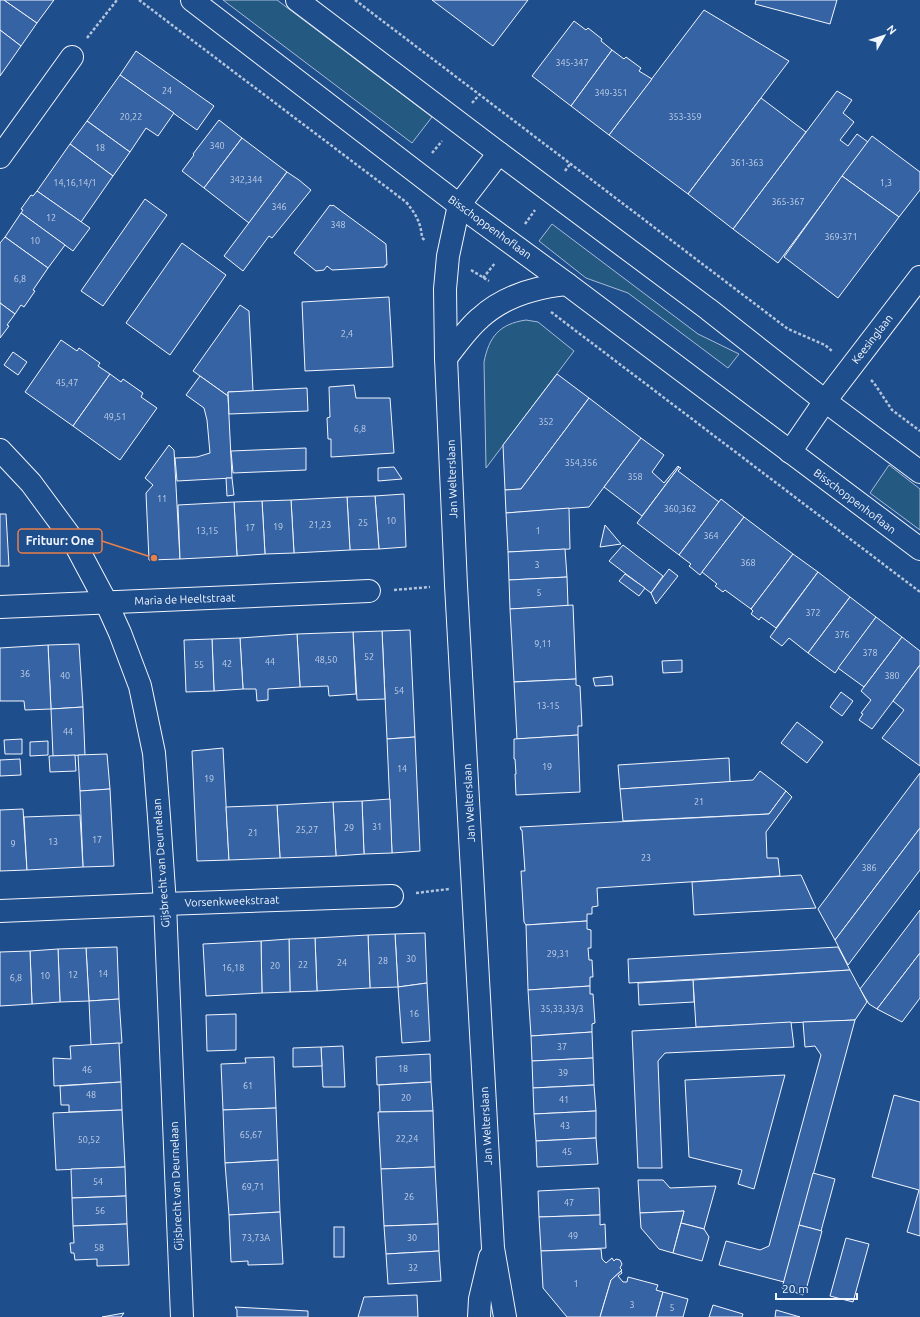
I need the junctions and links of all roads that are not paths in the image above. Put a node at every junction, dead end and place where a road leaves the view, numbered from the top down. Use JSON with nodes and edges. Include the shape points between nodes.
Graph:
{"nodes":[{"id":1,"x":192,"y":0,"type":"edge"},
{"id":2,"x":297,"y":0,"type":"edge"},
{"id":3,"x":72,"y":57,"type":"road end"},
{"id":4,"x":499,"y":153,"type":"junction"},
{"id":5,"x":0,"y":157,"type":"edge"},
{"id":6,"x":459,"y":205,"type":"junction"},
{"id":7,"x":920,"y":277,"type":"edge"},
{"id":8,"x":567,"y":284,"type":"junction"},
{"id":9,"x":446,"y":358,"type":"junction"},
{"id":10,"x":825,"y":400,"type":"junction"},
{"id":11,"x":0,"y":450,"type":"edge"},
{"id":12,"x":790,"y":452,"type":"junction"},
{"id":13,"x":920,"y":472,"type":"edge"},
{"id":14,"x":920,"y":549,"type":"edge"},
{"id":15,"x":369,"y":591,"type":"road end"},
{"id":16,"x":106,"y":602,"type":"junction"},
{"id":17,"x":0,"y":607,"type":"edge"},
{"id":18,"x":392,"y":896,"type":"road end"},
{"id":19,"x":164,"y":904,"type":"junction"},
{"id":20,"x":0,"y":911,"type":"edge"},
{"id":21,"x":492,"y":1248,"type":"junction"},
{"id":22,"x":182,"y":1317,"type":"edge"},
{"id":23,"x":479,"y":1317,"type":"edge"},
{"id":24,"x":505,"y":1317,"type":"edge"}],
"edges":[{"from":1,"to":6,"type":"street","name":"Bisschoppenhoflaan"},
{"from":2,"to":4,"type":"street"},
{"from":3,"to":5,"type":"street"},
{"from":4,"to":6,"type":"street","name":"Jan Welterslaan"},
{"from":4,"to":10,"type":"street"},
{"from":6,"to":8,"type":"street","name":"Bisschoppenhoflaan"},
{"from":6,"to":9,"type":"street","name":"Jan Welterslaan","via":[[448,256],[445,289]]},
{"from":7,"to":10,"type":"street","name":"Keesinglaan"},
{"from":8,"to":9,"type":"street","via":[[534,289],[505,300],[480,318]]},
{"from":8,"to":12,"type":"street","name":"Bisschoppenhoflaan"},
{"from":9,"to":21,"type":"street","name":"Jan Welterslaan"},
{"from":10,"to":12,"type":"street"},
{"from":10,"to":13,"type":"street"},
{"from":11,"to":16,"type":"street","name":"Gijsbrecht van Deurnelaan","via":[[31,483],[73,540]]},
{"from":12,"to":14,"type":"street","name":"Bisschoppenhoflaan"},
{"from":15,"to":16,"type":"street","name":"Maria de Heeltstraat"},
{"from":16,"to":17,"type":"street","name":"Maria de Heeltstraat"},
{"from":16,"to":19,"type":"street","name":"Gijsbrecht van Deurnelaan","via":[[140,686],[154,753]]},
{"from":18,"to":19,"type":"street","name":"Vorsenkweekstraat"},
{"from":19,"to":20,"type":"street","name":"Vorsenkweekstraat"},
{"from":19,"to":22,"type":"street","name":"Gijsbrecht van Deurnelaan"},
{"from":21,"to":23,"type":"street","name":"Jan Welterslaan","via":[[480,1299]]},
{"from":21,"to":24,"type":"street","name":"Jan Welterslaan"}]}
